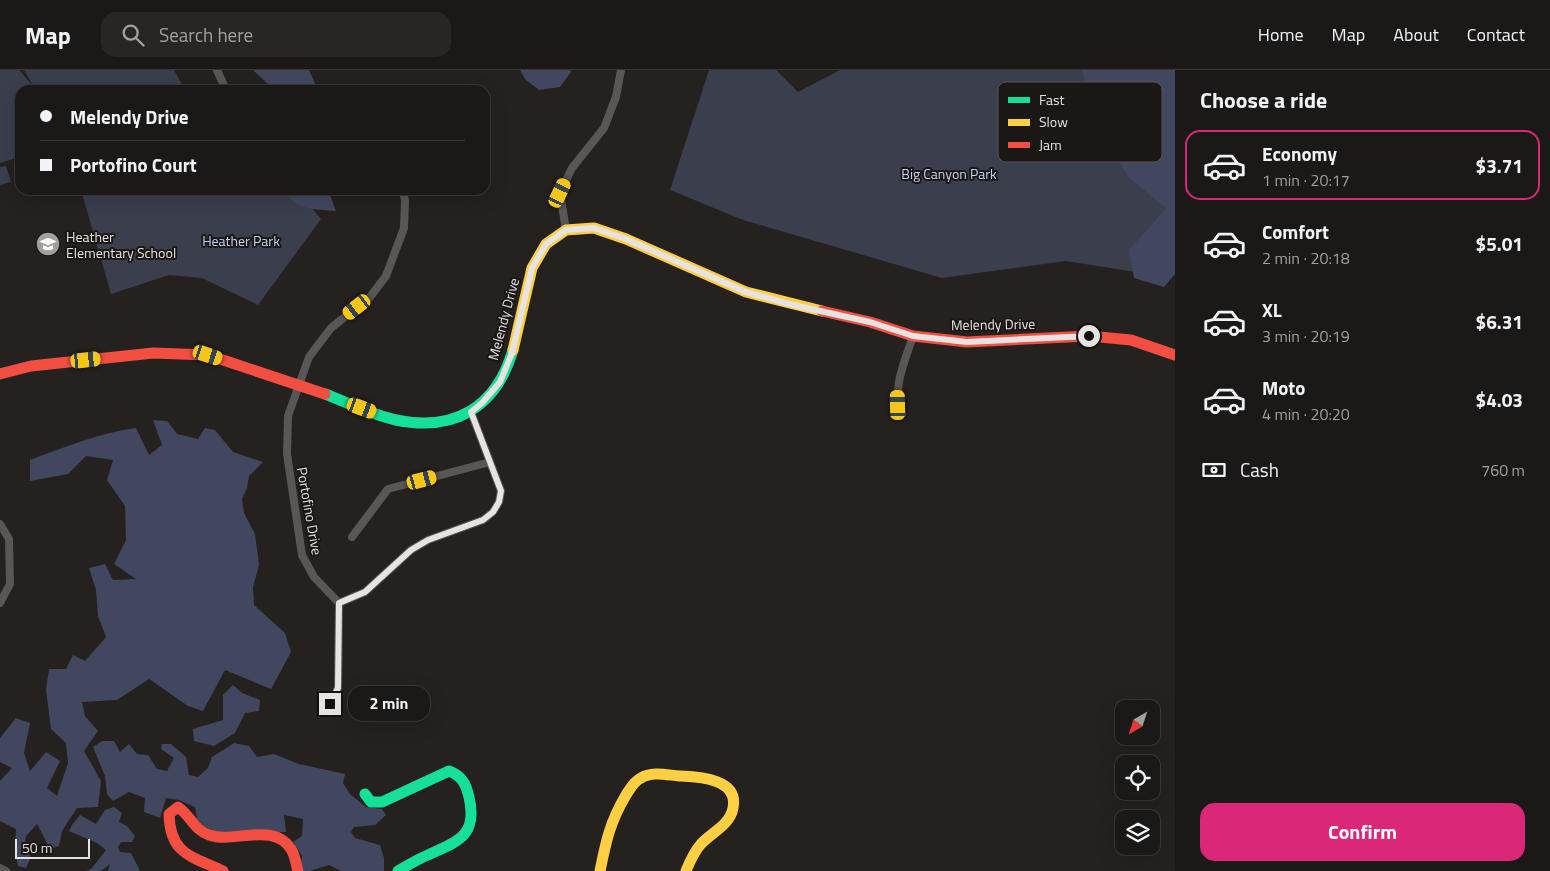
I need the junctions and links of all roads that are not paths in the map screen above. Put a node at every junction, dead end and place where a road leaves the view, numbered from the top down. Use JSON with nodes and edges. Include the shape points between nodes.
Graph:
{"nodes":[{"id":1,"x":217,"y":70,"type":"edge"},
{"id":2,"x":621,"y":70,"type":"edge"},
{"id":3,"x":224,"y":85,"type":"edge"},
{"id":4,"x":404,"y":195,"type":"edge"},
{"id":5,"x":566,"y":230,"type":"junction"},
{"id":6,"x":913,"y":336,"type":"junction"},
{"id":7,"x":1174,"y":353,"type":"edge"},
{"id":8,"x":0,"y":374,"type":"edge"},
{"id":9,"x":299,"y":385,"type":"junction"},
{"id":10,"x":471,"y":412,"type":"junction"},
{"id":11,"x":902,"y":414,"type":"dead end"},
{"id":12,"x":490,"y":462,"type":"junction"},
{"id":13,"x":0,"y":524,"type":"edge"},
{"id":14,"x":352,"y":537,"type":"dead end"},
{"id":15,"x":0,"y":603,"type":"edge"},
{"id":16,"x":339,"y":603,"type":"junction"},
{"id":17,"x":330,"y":704,"type":"dead end"},
{"id":18,"x":365,"y":794,"type":"dead end"},
{"id":19,"x":0,"y":868,"type":"edge"},
{"id":20,"x":6,"y":871,"type":"edge"},
{"id":21,"x":223,"y":871,"type":"edge"},
{"id":22,"x":298,"y":871,"type":"edge"},
{"id":23,"x":398,"y":871,"type":"edge"},
{"id":24,"x":600,"y":871,"type":"edge"},
{"id":25,"x":686,"y":871,"type":"edge"}],
"edges":[{"from":1,"to":3,"type":"street"},
{"from":2,"to":5,"type":"street","via":[[616,97],[604,128],[572,168],[560,193]]},
{"from":4,"to":9,"type":"street","name":"Portofino Drive","via":[[404,228],[386,276],[370,297],[331,328],[309,357]]},
{"from":5,"to":6,"type":"street","name":"Melendy Drive","via":[[594,228],[746,292],[870,322]]},
{"from":5,"to":10,"type":"street","name":"Melendy Drive","via":[[546,244],[532,268],[512,353],[500,382]]},
{"from":6,"to":7,"type":"street","name":"Melendy Drive","via":[[967,342],[1089,336],[1131,340]]},
{"from":6,"to":11,"type":"street","via":[[898,384],[898,405]]},
{"from":8,"to":9,"type":"street","name":"Melendy Drive","via":[[48,363],[162,353],[208,355]]},
{"from":9,"to":10,"type":"street","name":"Melendy Drive","via":[[394,420],[413,423],[435,423]]},
{"from":9,"to":16,"type":"street","name":"Portofino Drive","via":[[288,416],[287,454],[302,555],[314,577]]},
{"from":10,"to":12,"type":"street"},
{"from":12,"to":14,"type":"street","via":[[388,489]]},
{"from":12,"to":16,"type":"street","via":[[501,491],[493,512],[483,520],[428,540],[411,550],[365,592]]},
{"from":13,"to":15,"type":"street","via":[[9,539],[10,584]]},
{"from":16,"to":17,"type":"street","via":[[338,688]]},
{"from":18,"to":23,"type":"street","via":[[371,802],[382,802],[449,771],[462,778],[470,798],[468,832],[457,842]]},
{"from":19,"to":20,"type":"street"},
{"from":21,"to":22,"type":"street","via":[[177,847],[168,822],[173,810],[178,807],[206,834],[219,838],[270,834],[292,850]]},
{"from":24,"to":25,"type":"street","via":[[610,826],[631,787],[640,778],[653,774],[713,780],[725,786],[733,796],[733,810],[727,822],[703,842]]}]}
